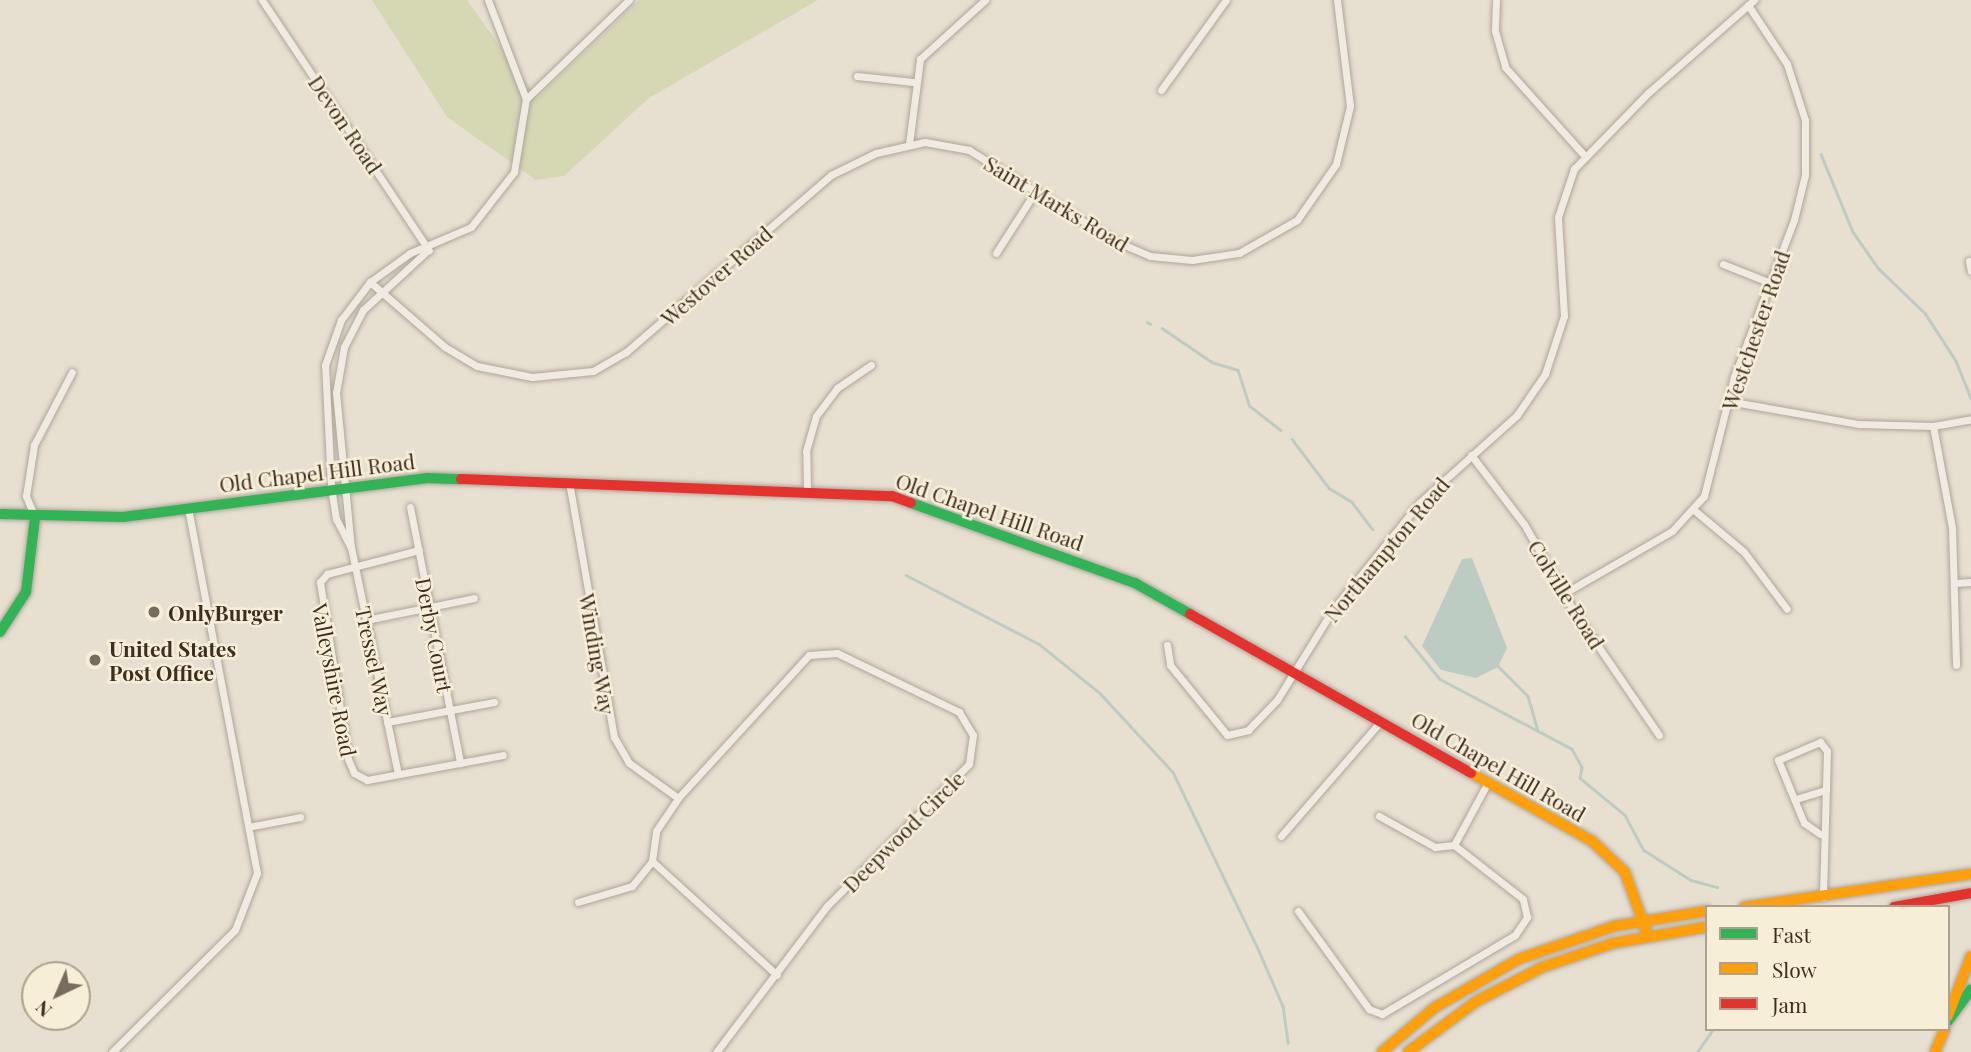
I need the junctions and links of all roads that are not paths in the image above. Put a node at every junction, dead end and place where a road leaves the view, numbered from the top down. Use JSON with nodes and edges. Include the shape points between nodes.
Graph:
{"nodes":[{"id":1,"x":262,"y":0,"type":"edge"},
{"id":2,"x":488,"y":0,"type":"edge"},
{"id":3,"x":629,"y":0,"type":"edge"},
{"id":4,"x":985,"y":0,"type":"edge"},
{"id":5,"x":1226,"y":0,"type":"edge"},
{"id":6,"x":1337,"y":0,"type":"edge"},
{"id":7,"x":1496,"y":0,"type":"edge"},
{"id":8,"x":1751,"y":3,"type":"edge"},
{"id":9,"x":857,"y":76,"type":"dead end"},
{"id":10,"x":913,"y":82,"type":"junction"},
{"id":11,"x":1161,"y":90,"type":"dead end"},
{"id":12,"x":526,"y":99,"type":"junction"},
{"id":13,"x":909,"y":144,"type":"junction"},
{"id":14,"x":1584,"y":155,"type":"junction"},
{"id":15,"x":1035,"y":192,"type":"junction"},
{"id":16,"x":429,"y":250,"type":"junction"},
{"id":17,"x":996,"y":253,"type":"dead end"},
{"id":18,"x":1969,"y":261,"type":"edge"},
{"id":19,"x":1723,"y":264,"type":"dead end"},
{"id":20,"x":1971,"y":271,"type":"edge"},
{"id":21,"x":370,"y":282,"type":"junction"},
{"id":22,"x":1768,"y":282,"type":"junction"},
{"id":23,"x":379,"y":290,"type":"junction"},
{"id":24,"x":871,"y":365,"type":"dead end"},
{"id":25,"x":72,"y":372,"type":"dead end"},
{"id":26,"x":1728,"y":401,"type":"junction"},
{"id":27,"x":1971,"y":419,"type":"edge"},
{"id":28,"x":1933,"y":426,"type":"junction"},
{"id":29,"x":1471,"y":455,"type":"junction"},
{"id":30,"x":569,"y":482,"type":"junction"},
{"id":31,"x":344,"y":485,"type":"junction"},
{"id":32,"x":331,"y":486,"type":"junction"},
{"id":33,"x":807,"y":490,"type":"junction"},
{"id":34,"x":410,"y":507,"type":"dead end"},
{"id":35,"x":188,"y":508,"type":"junction"},
{"id":36,"x":1694,"y":510,"type":"junction"},
{"id":37,"x":0,"y":514,"type":"edge"},
{"id":38,"x":35,"y":518,"type":"junction"},
{"id":39,"x":351,"y":548,"type":"junction"},
{"id":40,"x":419,"y":550,"type":"junction"},
{"id":41,"x":355,"y":566,"type":"junction"},
{"id":42,"x":1971,"y":582,"type":"edge"},
{"id":43,"x":1955,"y":583,"type":"junction"},
{"id":44,"x":1563,"y":594,"type":"junction"},
{"id":45,"x":474,"y":598,"type":"dead end"},
{"id":46,"x":430,"y":607,"type":"junction"},
{"id":47,"x":1787,"y":609,"type":"dead end"},
{"id":48,"x":366,"y":620,"type":"junction"},
{"id":49,"x":0,"y":632,"type":"edge"},
{"id":50,"x":1167,"y":645,"type":"dead end"},
{"id":51,"x":1956,"y":665,"type":"dead end"},
{"id":52,"x":1296,"y":672,"type":"junction"},
{"id":53,"x":494,"y":702,"type":"dead end"},
{"id":54,"x":450,"y":709,"type":"junction"},
{"id":55,"x":1381,"y":721,"type":"junction"},
{"id":56,"x":387,"y":722,"type":"junction"},
{"id":57,"x":1659,"y":735,"type":"dead end"},
{"id":58,"x":503,"y":755,"type":"dead end"},
{"id":59,"x":460,"y":763,"type":"junction"},
{"id":60,"x":398,"y":774,"type":"junction"},
{"id":61,"x":1488,"y":782,"type":"junction"},
{"id":62,"x":1826,"y":790,"type":"junction"},
{"id":63,"x":678,"y":798,"type":"junction"},
{"id":64,"x":1796,"y":799,"type":"junction"},
{"id":65,"x":1379,"y":816,"type":"dead end"},
{"id":66,"x":300,"y":817,"type":"dead end"},
{"id":67,"x":253,"y":826,"type":"junction"},
{"id":68,"x":1820,"y":834,"type":"junction"},
{"id":69,"x":1281,"y":836,"type":"dead end"},
{"id":70,"x":1454,"y":845,"type":"junction"},
{"id":71,"x":652,"y":861,"type":"junction"},
{"id":72,"x":1971,"y":874,"type":"edge"},
{"id":73,"x":1971,"y":893,"type":"edge"},
{"id":74,"x":1823,"y":898,"type":"junction"},
{"id":75,"x":579,"y":902,"type":"dead end"},
{"id":76,"x":1762,"y":905,"type":"edge"},
{"id":77,"x":1905,"y":905,"type":"edge"},
{"id":78,"x":1298,"y":911,"type":"dead end"},
{"id":79,"x":1705,"y":911,"type":"edge"},
{"id":80,"x":1645,"y":920,"type":"junction"},
{"id":81,"x":1705,"y":927,"type":"edge"},
{"id":82,"x":1648,"y":936,"type":"junction"},
{"id":83,"x":1971,"y":956,"type":"edge"},
{"id":84,"x":777,"y":975,"type":"junction"},
{"id":85,"x":1971,"y":989,"type":"edge"},
{"id":86,"x":1950,"y":1014,"type":"edge"},
{"id":87,"x":1950,"y":1016,"type":"edge"},
{"id":88,"x":1944,"y":1031,"type":"edge"},
{"id":89,"x":113,"y":1052,"type":"edge"},
{"id":90,"x":716,"y":1052,"type":"edge"},
{"id":91,"x":1382,"y":1052,"type":"edge"},
{"id":92,"x":1408,"y":1052,"type":"edge"},
{"id":93,"x":1935,"y":1052,"type":"edge"}],
"edges":[{"from":1,"to":16,"type":"street","name":"Devon Road"},
{"from":2,"to":12,"type":"street"},
{"from":3,"to":12,"type":"street"},
{"from":4,"to":10,"type":"street","via":[[931,46]]},
{"from":5,"to":11,"type":"street"},
{"from":6,"to":15,"type":"street","name":"Saint Marks Road","via":[[1350,106],[1346,134],[1323,189],[1280,232],[1239,253],[1169,259],[1115,242]]},
{"from":7,"to":14,"type":"street","via":[[1495,31],[1505,67]]},
{"from":8,"to":14,"type":"street","name":"Northampton Road"},
{"from":8,"to":22,"type":"street","name":"Westchester Road","via":[[1787,64],[1806,132],[1802,192]]},
{"from":9,"to":10,"type":"street"},
{"from":10,"to":13,"type":"street"},
{"from":12,"to":16,"type":"street","via":[[517,165],[481,218]]},
{"from":13,"to":15,"type":"street","name":"Saint Marks Road","via":[[969,150]]},
{"from":13,"to":23,"type":"street","name":"Westover Road","via":[[831,175],[626,352],[593,370],[532,377],[477,366]]},
{"from":14,"to":29,"type":"street","name":"Northampton Road","via":[[1560,202],[1564,300],[1556,349],[1517,415]]},
{"from":15,"to":17,"type":"street"},
{"from":16,"to":21,"type":"street","name":"Tressel Way","via":[[410,253]]},
{"from":16,"to":23,"type":"street","name":"Tressel Way"},
{"from":18,"to":20,"type":"street"},
{"from":19,"to":22,"type":"street"},
{"from":21,"to":23,"type":"street","name":"Westover Road"},
{"from":21,"to":32,"type":"street","name":"Tressel Way","via":[[341,320],[325,365]]},
{"from":22,"to":26,"type":"street","name":"Westchester Road"},
{"from":23,"to":31,"type":"street","name":"Tressel Way","via":[[353,327],[338,369]]},
{"from":24,"to":33,"type":"street","via":[[837,388],[816,416],[806,451]]},
{"from":25,"to":38,"type":"street","via":[[40,427],[29,463],[27,509]]},
{"from":26,"to":28,"type":"street","via":[[1794,417]]},
{"from":26,"to":36,"type":"street","name":"Westchester Road","via":[[1715,473]]},
{"from":27,"to":28,"type":"street"},
{"from":28,"to":43,"type":"street","via":[[1949,502]]},
{"from":29,"to":44,"type":"street","name":"Colville Road","via":[[1524,524]]},
{"from":29,"to":52,"type":"street","name":"Northampton Road","via":[[1419,503],[1360,575]]},
{"from":30,"to":31,"type":"street","name":"Old Chapel Hill Road","via":[[428,478]]},
{"from":30,"to":33,"type":"street","name":"Old Chapel Hill Road"},
{"from":30,"to":63,"type":"street","name":"Winding Way","via":[[614,737],[629,763]]},
{"from":31,"to":32,"type":"street","name":"Old Chapel Hill Road"},
{"from":31,"to":39,"type":"street","name":"Tressel Way"},
{"from":32,"to":35,"type":"street","name":"Old Chapel Hill Road"},
{"from":32,"to":39,"type":"street","name":"Tressel Way","via":[[337,519]]},
{"from":33,"to":52,"type":"street","name":"Old Chapel Hill Road","via":[[918,503],[1115,574]]},
{"from":34,"to":40,"type":"street","name":"Derby Court"},
{"from":35,"to":38,"type":"street","name":"Old Chapel Hill Road","via":[[97,519]]},
{"from":35,"to":67,"type":"street"},
{"from":36,"to":44,"type":"street","name":"Westchester Road","via":[[1658,541]]},
{"from":36,"to":47,"type":"street","via":[[1744,552]]},
{"from":37,"to":38,"type":"street","name":"Old Chapel Hill Road"},
{"from":38,"to":49,"type":"street","via":[[26,592]]},
{"from":39,"to":41,"type":"street","name":"Tressel Way"},
{"from":40,"to":41,"type":"street","name":"Valleyshire Road"},
{"from":40,"to":46,"type":"street","name":"Derby Court"},
{"from":41,"to":48,"type":"street","name":"Tressel Way"},
{"from":41,"to":60,"type":"street","name":"Valleyshire Road","via":[[327,574],[318,595],[348,759],[354,773],[367,780]]},
{"from":42,"to":43,"type":"street"},
{"from":43,"to":51,"type":"street"},
{"from":44,"to":57,"type":"street","name":"Colville Road"},
{"from":45,"to":46,"type":"street"},
{"from":46,"to":48,"type":"street"},
{"from":46,"to":54,"type":"street","name":"Derby Court"},
{"from":48,"to":56,"type":"street","name":"Tressel Way"},
{"from":50,"to":52,"type":"street","name":"Northampton Road","via":[[1170,665],[1227,735],[1248,730]]},
{"from":52,"to":55,"type":"street","name":"Old Chapel Hill Road"},
{"from":53,"to":54,"type":"street"},
{"from":54,"to":56,"type":"street"},
{"from":54,"to":59,"type":"street","name":"Derby Court"},
{"from":55,"to":61,"type":"street","name":"Old Chapel Hill Road"},
{"from":55,"to":69,"type":"street"},
{"from":56,"to":60,"type":"street","name":"Tressel Way"},
{"from":58,"to":59,"type":"street","name":"Valleyshire Road"},
{"from":59,"to":60,"type":"street","name":"Valleyshire Road"},
{"from":61,"to":70,"type":"street"},
{"from":61,"to":80,"type":"street","name":"Old Chapel Hill Road","via":[[1609,853],[1625,872]]},
{"from":62,"to":64,"type":"street"},
{"from":62,"to":64,"type":"street","via":[[1825,744],[1809,744],[1778,760]]},
{"from":62,"to":68,"type":"street"},
{"from":63,"to":71,"type":"street","name":"Deepwood Circle","via":[[656,831]]},
{"from":63,"to":84,"type":"street","name":"Deepwood Circle","via":[[799,664],[817,652],[837,653],[885,674],[954,708],[967,722],[974,743],[969,764],[827,906]]},
{"from":64,"to":68,"type":"street","via":[[1809,830]]},
{"from":65,"to":70,"type":"street","via":[[1435,847]]},
{"from":66,"to":67,"type":"street"},
{"from":67,"to":89,"type":"street","via":[[257,873],[240,923]]},
{"from":68,"to":74,"type":"street"},
{"from":70,"to":78,"type":"street","via":[[1523,899],[1527,917],[1515,935],[1397,1010],[1369,1009]]},
{"from":71,"to":75,"type":"street","via":[[625,891]]},
{"from":71,"to":84,"type":"street"},
{"from":72,"to":74,"type":"street"},
{"from":73,"to":77,"type":"street"},
{"from":74,"to":76,"type":"street"},
{"from":79,"to":80,"type":"street"},
{"from":80,"to":82,"type":"street","name":"Old Chapel Hill Road"},
{"from":80,"to":91,"type":"street","via":[[1580,935],[1519,959],[1434,1008]]},
{"from":81,"to":82,"type":"street"},
{"from":82,"to":92,"type":"street","via":[[1565,958],[1504,984]]},
{"from":83,"to":86,"type":"street"},
{"from":84,"to":90,"type":"street","name":"Deepwood Circle"},
{"from":85,"to":87,"type":"street"},
{"from":88,"to":93,"type":"street"}]}
